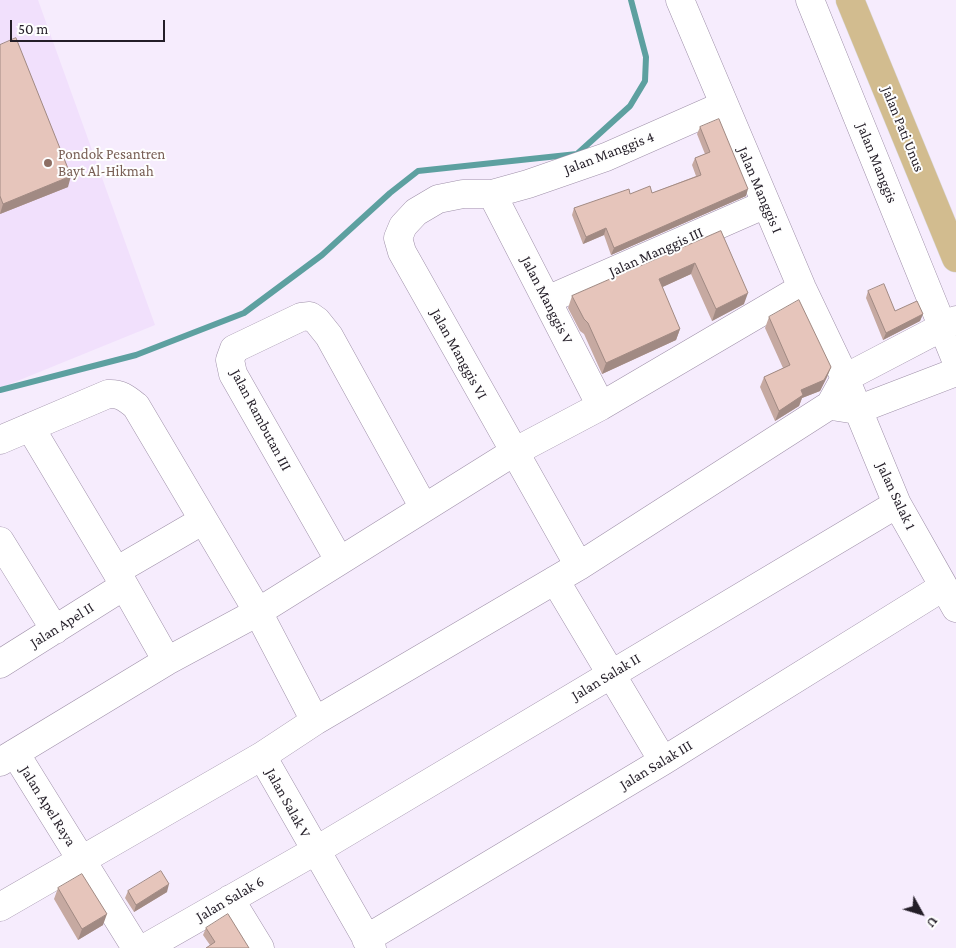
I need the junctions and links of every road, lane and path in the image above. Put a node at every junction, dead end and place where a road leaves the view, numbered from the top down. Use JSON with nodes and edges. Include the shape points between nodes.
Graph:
{"nodes":[{"id":1,"x":680,"y":0,"type":"edge"},
{"id":2,"x":810,"y":0,"type":"edge"},
{"id":3,"x":850,"y":0,"type":"edge"},
{"id":4,"x":724,"y":105,"type":"junction"},
{"id":5,"x":492,"y":194,"type":"junction"},
{"id":6,"x":766,"y":204,"type":"junction"},
{"id":7,"x":956,"y":258,"type":"edge"},
{"id":8,"x":802,"y":288,"type":"junction"},
{"id":9,"x":547,"y":300,"type":"junction"},
{"id":10,"x":950,"y":323,"type":"edge"},
{"id":11,"x":956,"y":360,"type":"edge"},
{"id":12,"x":956,"y":372,"type":"edge"},
{"id":13,"x":846,"y":378,"type":"junction"},
{"id":14,"x":830,"y":405,"type":"junction"},
{"id":15,"x":601,"y":406,"type":"junction"},
{"id":16,"x":857,"y":410,"type":"junction"},
{"id":17,"x":30,"y":427,"type":"junction"},
{"id":18,"x":0,"y":440,"type":"edge"},
{"id":19,"x":514,"y":452,"type":"junction"},
{"id":20,"x":897,"y":504,"type":"junction"},
{"id":21,"x":424,"y":508,"type":"junction"},
{"id":22,"x":202,"y":521,"type":"junction"},
{"id":23,"x":0,"y":541,"type":"edge"},
{"id":24,"x":339,"y":560,"type":"junction"},
{"id":25,"x":579,"y":566,"type":"junction"},
{"id":26,"x":9,"y":578,"type":"edge"},
{"id":27,"x":120,"y":579,"type":"junction"},
{"id":28,"x":555,"y":580,"type":"junction"},
{"id":29,"x":949,"y":598,"type":"edge"},
{"id":30,"x":258,"y":612,"type":"junction"},
{"id":31,"x":55,"y":630,"type":"junction"},
{"id":32,"x":167,"y":661,"type":"junction"},
{"id":33,"x":0,"y":664,"type":"edge"},
{"id":34,"x":610,"y":674,"type":"junction"},
{"id":35,"x":314,"y":721,"type":"junction"},
{"id":36,"x":262,"y":756,"type":"junction"},
{"id":37,"x":7,"y":757,"type":"edge"},
{"id":38,"x":663,"y":761,"type":"junction"},
{"id":39,"x":315,"y":851,"type":"junction"},
{"id":40,"x":81,"y":859,"type":"junction"},
{"id":41,"x":230,"y":899,"type":"junction"},
{"id":42,"x":0,"y":907,"type":"edge"},
{"id":43,"x":369,"y":943,"type":"edge"},
{"id":44,"x":136,"y":948,"type":"edge"},
{"id":45,"x":145,"y":948,"type":"edge"},
{"id":46,"x":260,"y":948,"type":"edge"}],
"edges":[{"from":1,"to":4,"type":"street","name":"Jalan Manggis I"},
{"from":2,"to":10,"type":"street","name":"Jalan Manggis"},
{"from":3,"to":7,"type":"main road","name":"Jalan Pati Unus"},
{"from":4,"to":5,"type":"street","name":"Jalan Manggis 4","via":[[606,157]]},
{"from":4,"to":6,"type":"street","name":"Jalan Manggis I"},
{"from":5,"to":9,"type":"street","name":"Jalan Manggis V"},
{"from":5,"to":19,"type":"street","name":"Jalan Manggis VI","via":[[463,194],[438,199],[416,212],[403,226],[398,238],[402,252]]},
{"from":6,"to":8,"type":"street","name":"Jalan Manggis I"},
{"from":6,"to":9,"type":"street","name":"Jalan Manggis III"},
{"from":8,"to":13,"type":"street","name":"Jalan Manggis I"},
{"from":8,"to":15,"type":"street"},
{"from":9,"to":15,"type":"street","name":"Jalan Manggis V"},
{"from":10,"to":11,"type":"street","name":"Jalan Manggis"},
{"from":10,"to":13,"type":"street"},
{"from":12,"to":16,"type":"street"},
{"from":13,"to":14,"type":"street"},
{"from":13,"to":16,"type":"street","name":"Jalan Salak 1"},
{"from":14,"to":16,"type":"street"},
{"from":14,"to":25,"type":"street"},
{"from":15,"to":19,"type":"street"},
{"from":16,"to":20,"type":"street","name":"Jalan Salak 1"},
{"from":17,"to":18,"type":"street"},
{"from":17,"to":22,"type":"street","via":[[117,393],[136,406]]},
{"from":17,"to":27,"type":"street"},
{"from":19,"to":21,"type":"street"},
{"from":19,"to":25,"type":"street","name":"Jalan Manggis VI"},
{"from":20,"to":29,"type":"street","name":"Jalan Salak 1"},
{"from":20,"to":34,"type":"street","name":"Jalan Salak II"},
{"from":21,"to":24,"type":"street"},
{"from":21,"to":24,"type":"street","name":"Jalan Rambutan III","via":[[317,321],[310,316],[300,317],[234,349],[230,360],[233,374]]},
{"from":22,"to":27,"type":"street","name":"Jalan Apel II"},
{"from":22,"to":30,"type":"street"},
{"from":23,"to":26,"type":"street"},
{"from":24,"to":30,"type":"street"},
{"from":25,"to":28,"type":"street"},
{"from":26,"to":31,"type":"street"},
{"from":27,"to":31,"type":"street","name":"Jalan Apel II"},
{"from":27,"to":32,"type":"street"},
{"from":28,"to":34,"type":"street"},
{"from":28,"to":35,"type":"street"},
{"from":29,"to":38,"type":"street","name":"Jalan Salak III"},
{"from":30,"to":32,"type":"street"},
{"from":30,"to":35,"type":"street"},
{"from":31,"to":33,"type":"street","name":"Jalan Apel II"},
{"from":32,"to":37,"type":"street"},
{"from":34,"to":38,"type":"street"},
{"from":34,"to":39,"type":"street","name":"Jalan Salak II"},
{"from":35,"to":36,"type":"street"},
{"from":36,"to":39,"type":"street","name":"Jalan Salak V"},
{"from":36,"to":40,"type":"street"},
{"from":37,"to":40,"type":"street","name":"Jalan Apel Raya"},
{"from":38,"to":43,"type":"street","name":"Jalan Salak III"},
{"from":39,"to":41,"type":"street","name":"Jalan Salak 6"},
{"from":39,"to":43,"type":"street","name":"Jalan Salak V"},
{"from":40,"to":42,"type":"street"},
{"from":40,"to":44,"type":"street","name":"Jalan Apel Raya"},
{"from":41,"to":45,"type":"street","name":"Jalan Salak 6"},
{"from":41,"to":46,"type":"street"}]}
